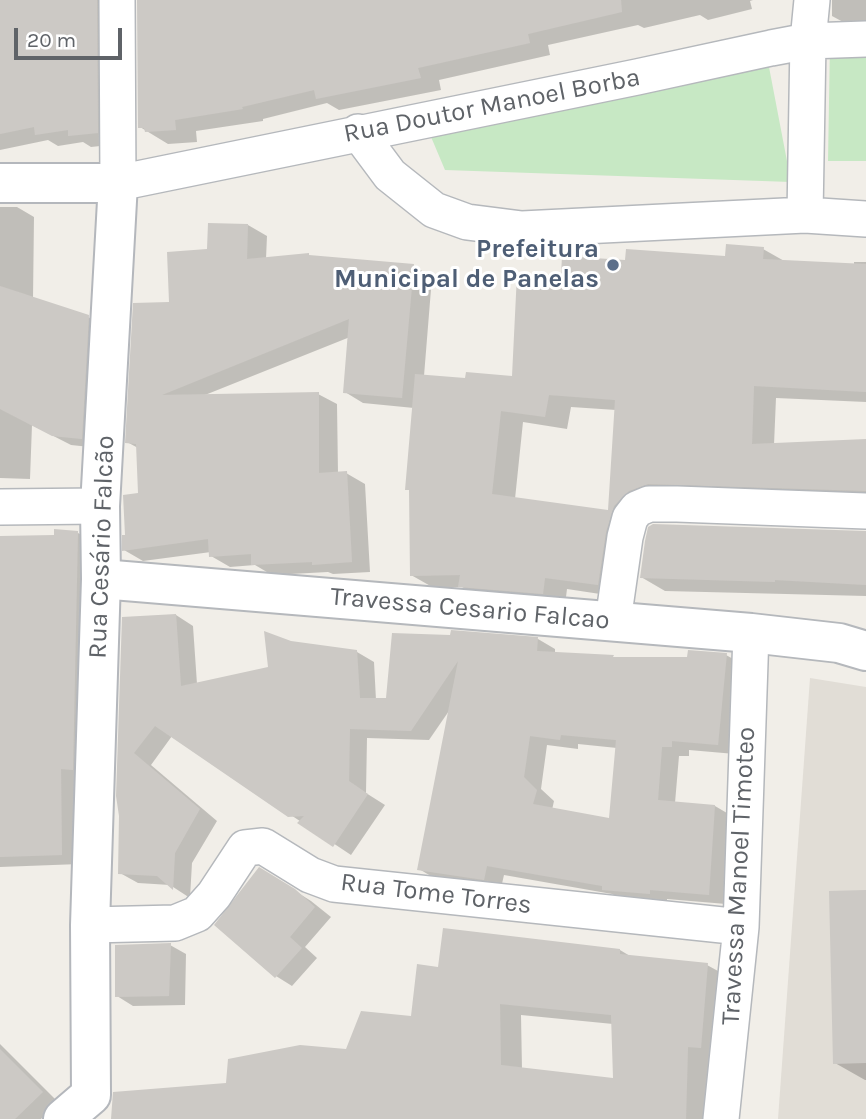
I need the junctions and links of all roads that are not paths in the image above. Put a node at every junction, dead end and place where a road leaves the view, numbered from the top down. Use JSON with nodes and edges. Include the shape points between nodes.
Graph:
{"nodes":[{"id":1,"x":117,"y":0,"type":"edge"},
{"id":2,"x":812,"y":0,"type":"edge"},
{"id":3,"x":866,"y":39,"type":"edge"},
{"id":4,"x":808,"y":41,"type":"junction"},
{"id":5,"x":358,"y":132,"type":"junction"},
{"id":6,"x":0,"y":183,"type":"edge"},
{"id":7,"x":118,"y":183,"type":"junction"},
{"id":8,"x":805,"y":215,"type":"junction"},
{"id":9,"x":866,"y":219,"type":"edge"},
{"id":10,"x":100,"y":506,"type":"junction"},
{"id":11,"x":0,"y":507,"type":"edge"},
{"id":12,"x":866,"y":511,"type":"edge"},
{"id":13,"x":101,"y":579,"type":"junction"},
{"id":14,"x":613,"y":621,"type":"junction"},
{"id":15,"x":751,"y":633,"type":"junction"},
{"id":16,"x":857,"y":643,"type":"edge"},
{"id":17,"x":90,"y":925,"type":"junction"},
{"id":18,"x":741,"y":927,"type":"junction"},
{"id":19,"x":81,"y":1111,"type":"edge"},
{"id":20,"x":721,"y":1119,"type":"edge"}],
"edges":[{"from":1,"to":7,"type":"street","name":"Rua Cesário Falcão"},
{"from":2,"to":4,"type":"street"},
{"from":3,"to":4,"type":"street","name":"Rua Doutor Manoel Borba"},
{"from":4,"to":5,"type":"street","name":"Rua Doutor Manoel Borba"},
{"from":4,"to":8,"type":"street"},
{"from":5,"to":7,"type":"street","name":"Rua Doutor Manoel Borba"},
{"from":5,"to":8,"type":"street","via":[[390,175],[434,211],[467,222],[522,229]]},
{"from":6,"to":7,"type":"main road"},
{"from":7,"to":10,"type":"main road","name":"Rua Cesário Falcão"},
{"from":8,"to":9,"type":"street"},
{"from":10,"to":11,"type":"street"},
{"from":10,"to":13,"type":"main road","name":"Rua Cesário Falcão"},
{"from":12,"to":14,"type":"street","via":[[677,504],[637,509],[625,537]]},
{"from":13,"to":14,"type":"main road","name":"Travessa Cesario Falcao"},
{"from":13,"to":17,"type":"main road","name":"Rua Cesário Falcão"},
{"from":14,"to":15,"type":"main road","name":"Travessa Cesario Falcao"},
{"from":15,"to":16,"type":"main road","name":"Travessa Cesario Falcao"},
{"from":15,"to":18,"type":"street","name":"Travessa Manoel Timoteo"},
{"from":17,"to":18,"type":"street","name":"Rua Tome Torres","via":[[175,923],[197,914],[245,848],[263,846],[334,884]]},
{"from":17,"to":19,"type":"main road","name":"Rua Cesário Falcão"},
{"from":18,"to":20,"type":"street","name":"Travessa Manoel Timoteo"}]}
